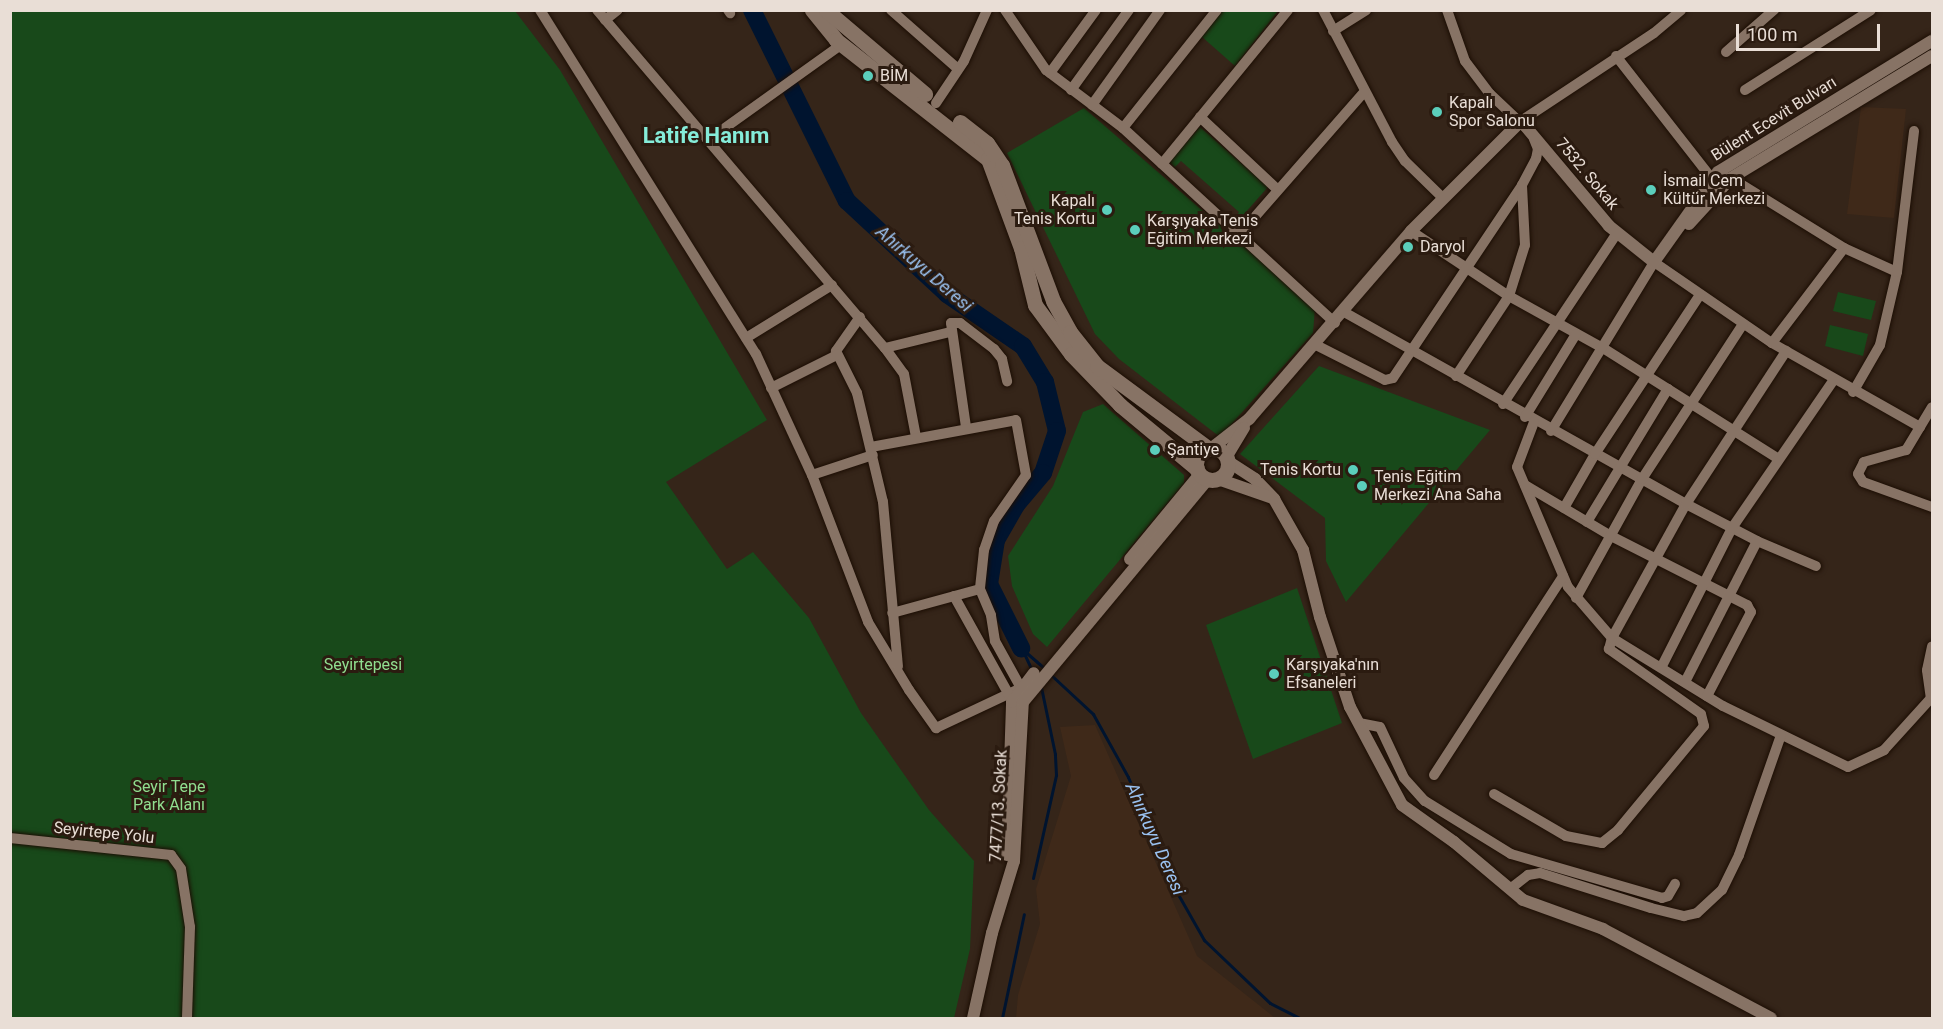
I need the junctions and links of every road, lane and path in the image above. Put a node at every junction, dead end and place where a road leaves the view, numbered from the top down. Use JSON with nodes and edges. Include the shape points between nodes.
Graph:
{"nodes":[{"id":1,"x":540,"y":10,"type":"edge"},
{"id":2,"x":597,"y":10,"type":"edge"},
{"id":3,"x":618,"y":10,"type":"edge"},
{"id":4,"x":812,"y":10,"type":"edge"},
{"id":5,"x":826,"y":10,"type":"edge"},
{"id":6,"x":891,"y":10,"type":"edge"},
{"id":7,"x":987,"y":10,"type":"edge"},
{"id":8,"x":1005,"y":10,"type":"edge"},
{"id":9,"x":1096,"y":10,"type":"edge"},
{"id":10,"x":1129,"y":10,"type":"edge"},
{"id":11,"x":1160,"y":10,"type":"edge"},
{"id":12,"x":1217,"y":10,"type":"edge"},
{"id":13,"x":1287,"y":10,"type":"edge"},
{"id":14,"x":1323,"y":10,"type":"edge"},
{"id":15,"x":1366,"y":10,"type":"edge"},
{"id":16,"x":1448,"y":10,"type":"edge"},
{"id":17,"x":1682,"y":10,"type":"edge"},
{"id":18,"x":1774,"y":10,"type":"edge"},
{"id":19,"x":1871,"y":10,"type":"edge"},
{"id":20,"x":605,"y":20,"type":"junction"},
{"id":21,"x":1333,"y":31,"type":"junction"},
{"id":22,"x":1932,"y":41,"type":"edge"},
{"id":23,"x":842,"y":44,"type":"junction"},
{"id":24,"x":1726,"y":52,"type":"dead end"},
{"id":25,"x":1616,"y":56,"type":"junction"},
{"id":26,"x":1932,"y":56,"type":"edge"},
{"id":27,"x":958,"y":69,"type":"junction"},
{"id":28,"x":1050,"y":73,"type":"junction"},
{"id":29,"x":1071,"y":90,"type":"junction"},
{"id":30,"x":1745,"y":90,"type":"dead end"},
{"id":31,"x":1364,"y":92,"type":"junction"},
{"id":32,"x":936,"y":103,"type":"junction"},
{"id":33,"x":1092,"y":105,"type":"junction"},
{"id":34,"x":1200,"y":117,"type":"junction"},
{"id":35,"x":1521,"y":121,"type":"junction"},
{"id":36,"x":1123,"y":128,"type":"junction"},
{"id":37,"x":1914,"y":130,"type":"dead end"},
{"id":38,"x":708,"y":140,"type":"junction"},
{"id":39,"x":1162,"y":164,"type":"junction"},
{"id":40,"x":1731,"y":178,"type":"junction"},
{"id":41,"x":1712,"y":179,"type":"junction"},
{"id":42,"x":1522,"y":185,"type":"junction"},
{"id":43,"x":1277,"y":189,"type":"junction"},
{"id":44,"x":1444,"y":199,"type":"junction"},
{"id":45,"x":1412,"y":231,"type":"junction"},
{"id":46,"x":1617,"y":232,"type":"junction"},
{"id":47,"x":1239,"y":235,"type":"junction"},
{"id":48,"x":1844,"y":248,"type":"junction"},
{"id":49,"x":1654,"y":262,"type":"junction"},
{"id":50,"x":1467,"y":266,"type":"junction"},
{"id":51,"x":1897,"y":272,"type":"junction"},
{"id":52,"x":832,"y":285,"type":"junction"},
{"id":53,"x":1700,"y":295,"type":"junction"},
{"id":54,"x":1509,"y":296,"type":"junction"},
{"id":55,"x":1344,"y":312,"type":"junction"},
{"id":56,"x":860,"y":317,"type":"junction"},
{"id":57,"x":1335,"y":322,"type":"junction"},
{"id":58,"x":1555,"y":322,"type":"junction"},
{"id":59,"x":1743,"y":324,"type":"junction"},
{"id":60,"x":950,"y":332,"type":"junction"},
{"id":61,"x":1576,"y":334,"type":"junction"},
{"id":62,"x":746,"y":338,"type":"junction"},
{"id":63,"x":1772,"y":343,"type":"junction"},
{"id":64,"x":1316,"y":345,"type":"junction"},
{"id":65,"x":885,"y":348,"type":"junction"},
{"id":66,"x":1603,"y":348,"type":"junction"},
{"id":67,"x":1786,"y":351,"type":"junction"},
{"id":68,"x":1412,"y":353,"type":"junction"},
{"id":69,"x":837,"y":355,"type":"junction"},
{"id":70,"x":1645,"y":375,"type":"junction"},
{"id":71,"x":1456,"y":376,"type":"junction"},
{"id":72,"x":1007,"y":381,"type":"dead end"},
{"id":73,"x":1833,"y":381,"type":"junction"},
{"id":74,"x":771,"y":388,"type":"junction"},
{"id":75,"x":1668,"y":389,"type":"junction"},
{"id":76,"x":1853,"y":392,"type":"junction"},
{"id":77,"x":1690,"y":402,"type":"junction"},
{"id":78,"x":1503,"y":404,"type":"junction"},
{"id":79,"x":1932,"y":407,"type":"edge"},
{"id":80,"x":1249,"y":419,"type":"junction"},
{"id":81,"x":1530,"y":419,"type":"junction"},
{"id":82,"x":1920,"y":427,"type":"junction"},
{"id":83,"x":966,"y":428,"type":"junction"},
{"id":84,"x":1551,"y":430,"type":"junction"},
{"id":85,"x":1734,"y":430,"type":"junction"},
{"id":86,"x":916,"y":437,"type":"junction"},
{"id":87,"x":1211,"y":448,"type":"junction"},
{"id":88,"x":872,"y":451,"type":"junction"},
{"id":89,"x":1595,"y":454,"type":"junction"},
{"id":90,"x":1777,"y":458,"type":"junction"},
{"id":91,"x":1228,"y":459,"type":"junction"},
{"id":92,"x":1618,"y":467,"type":"junction"},
{"id":93,"x":812,"y":475,"type":"junction"},
{"id":94,"x":1206,"y":475,"type":"junction"},
{"id":95,"x":1642,"y":479,"type":"junction"},
{"id":96,"x":1525,"y":485,"type":"junction"},
{"id":97,"x":1274,"y":499,"type":"junction"},
{"id":98,"x":1686,"y":504,"type":"junction"},
{"id":99,"x":1932,"y":507,"type":"edge"},
{"id":100,"x":1564,"y":508,"type":"junction"},
{"id":101,"x":1587,"y":522,"type":"junction"},
{"id":102,"x":1732,"y":528,"type":"junction"},
{"id":103,"x":1611,"y":536,"type":"junction"},
{"id":104,"x":1757,"y":541,"type":"junction"},
{"id":105,"x":1657,"y":558,"type":"junction"},
{"id":106,"x":1816,"y":566,"type":"dead end"},
{"id":107,"x":1563,"y":576,"type":"junction"},
{"id":108,"x":1706,"y":583,"type":"junction"},
{"id":109,"x":980,"y":589,"type":"junction"},
{"id":110,"x":1730,"y":594,"type":"junction"},
{"id":111,"x":954,"y":596,"type":"junction"},
{"id":112,"x":1576,"y":598,"type":"junction"},
{"id":113,"x":892,"y":613,"type":"junction"},
{"id":114,"x":1612,"y":638,"type":"junction"},
{"id":115,"x":1932,"y":647,"type":"edge"},
{"id":116,"x":1662,"y":666,"type":"junction"},
{"id":117,"x":898,"y":671,"type":"junction"},
{"id":118,"x":1685,"y":682,"type":"junction"},
{"id":119,"x":1027,"y":685,"type":"junction"},
{"id":120,"x":1009,"y":695,"type":"junction"},
{"id":121,"x":1707,"y":696,"type":"junction"},
{"id":122,"x":1931,"y":698,"type":"edge"},
{"id":123,"x":1359,"y":723,"type":"junction"},
{"id":124,"x":1781,"y":735,"type":"junction"},
{"id":125,"x":1434,"y":775,"type":"dead end"},
{"id":126,"x":1494,"y":794,"type":"dead end"},
{"id":127,"x":10,"y":838,"type":"edge"},
{"id":128,"x":1674,"y":884,"type":"dead end"},
{"id":129,"x":1510,"y":889,"type":"junction"},
{"id":130,"x":187,"y":1018,"type":"edge"},
{"id":131,"x":973,"y":1018,"type":"edge"},
{"id":132,"x":1771,"y":1018,"type":"edge"}],
"edges":[{"from":1,"to":62,"type":"street"},
{"from":2,"to":20,"type":"street"},
{"from":3,"to":20,"type":"street"},
{"from":4,"to":23,"type":"main road"},
{"from":5,"to":32,"type":"main road"},
{"from":6,"to":27,"type":"street"},
{"from":7,"to":27,"type":"street"},
{"from":8,"to":28,"type":"street","via":[[1018,34]]},
{"from":9,"to":28,"type":"street"},
{"from":10,"to":29,"type":"street"},
{"from":11,"to":33,"type":"street"},
{"from":12,"to":36,"type":"street"},
{"from":13,"to":34,"type":"street"},
{"from":14,"to":21,"type":"street"},
{"from":15,"to":21,"type":"street"},
{"from":16,"to":35,"type":"street","name":"7532. Sokak","via":[[1466,61],[1490,94]]},
{"from":17,"to":25,"type":"street"},
{"from":18,"to":24,"type":"street"},
{"from":19,"to":30,"type":"street"},
{"from":20,"to":38,"type":"street"},
{"from":21,"to":31,"type":"street"},
{"from":22,"to":41,"type":"street","name":"Bülent Ecevit Bulvarı"},
{"from":23,"to":38,"type":"street"},
{"from":23,"to":94,"type":"main road","via":[[988,159],[1021,248],[1035,305],[1071,354],[1120,405]]},
{"from":25,"to":35,"type":"street"},
{"from":25,"to":41,"type":"street"},
{"from":26,"to":40,"type":"street","name":"Bülent Ecevit Bulvarı"},
{"from":27,"to":32,"type":"street"},
{"from":28,"to":29,"type":"street"},
{"from":29,"to":33,"type":"street"},
{"from":31,"to":43,"type":"street"},
{"from":31,"to":44,"type":"street","via":[[1405,161]]},
{"from":32,"to":87,"type":"main road","via":[[987,143],[1002,165],[1053,300],[1070,332],[1097,366]]},
{"from":33,"to":36,"type":"street"},
{"from":34,"to":39,"type":"street"},
{"from":34,"to":43,"type":"street"},
{"from":35,"to":42,"type":"street","via":[[1538,149]]},
{"from":35,"to":44,"type":"street"},
{"from":35,"to":46,"type":"street","name":"7532. Sokak"},
{"from":36,"to":39,"type":"street"},
{"from":37,"to":51,"type":"street"},
{"from":38,"to":52,"type":"street"},
{"from":39,"to":47,"type":"street"},
{"from":40,"to":41,"type":"street"},
{"from":40,"to":48,"type":"street"},
{"from":40,"to":49,"type":"street","name":"Bülent Ecevit Bulvarı"},
{"from":41,"to":49,"type":"street","name":"Bülent Ecevit Bulvarı"},
{"from":42,"to":50,"type":"street"},
{"from":42,"to":54,"type":"street","via":[[1525,245]]},
{"from":43,"to":47,"type":"street"},
{"from":44,"to":45,"type":"street"},
{"from":45,"to":50,"type":"street"},
{"from":45,"to":55,"type":"street"},
{"from":46,"to":49,"type":"street","name":"7532. Sokak"},
{"from":46,"to":58,"type":"street"},
{"from":47,"to":57,"type":"street"},
{"from":48,"to":51,"type":"street"},
{"from":48,"to":63,"type":"street"},
{"from":49,"to":53,"type":"street"},
{"from":49,"to":66,"type":"street"},
{"from":50,"to":54,"type":"street"},
{"from":50,"to":68,"type":"street"},
{"from":51,"to":76,"type":"street","via":[[1880,345]]},
{"from":52,"to":56,"type":"street"},
{"from":52,"to":62,"type":"street"},
{"from":53,"to":59,"type":"street"},
{"from":53,"to":70,"type":"street"},
{"from":54,"to":58,"type":"street"},
{"from":54,"to":71,"type":"street"},
{"from":55,"to":57,"type":"street"},
{"from":55,"to":68,"type":"street"},
{"from":56,"to":65,"type":"street"},
{"from":56,"to":69,"type":"street","via":[[837,348]]},
{"from":57,"to":64,"type":"street"},
{"from":58,"to":61,"type":"street"},
{"from":58,"to":78,"type":"street"},
{"from":59,"to":63,"type":"street"},
{"from":59,"to":77,"type":"street"},
{"from":60,"to":65,"type":"street"},
{"from":60,"to":72,"type":"street","via":[[950,325],[957,321],[994,349],[1002,359]]},
{"from":60,"to":83,"type":"street"},
{"from":61,"to":66,"type":"street"},
{"from":61,"to":81,"type":"street"},
{"from":62,"to":74,"type":"street"},
{"from":63,"to":67,"type":"street"},
{"from":64,"to":68,"type":"street","via":[[1387,381],[1394,378]]},
{"from":64,"to":80,"type":"street"},
{"from":65,"to":86,"type":"street","via":[[904,374]]},
{"from":66,"to":70,"type":"street"},
{"from":66,"to":84,"type":"street"},
{"from":67,"to":73,"type":"street"},
{"from":67,"to":85,"type":"street"},
{"from":68,"to":71,"type":"street"},
{"from":69,"to":74,"type":"street"},
{"from":69,"to":88,"type":"street","via":[[857,393]]},
{"from":70,"to":75,"type":"street"},
{"from":70,"to":89,"type":"street"},
{"from":71,"to":78,"type":"street"},
{"from":73,"to":76,"type":"street"},
{"from":73,"to":90,"type":"street"},
{"from":74,"to":93,"type":"street"},
{"from":75,"to":77,"type":"street"},
{"from":75,"to":92,"type":"street"},
{"from":76,"to":82,"type":"street"},
{"from":77,"to":85,"type":"street"},
{"from":77,"to":95,"type":"street"},
{"from":78,"to":81,"type":"street"},
{"from":79,"to":82,"type":"street"},
{"from":80,"to":87,"type":"street"},
{"from":80,"to":91,"type":"street"},
{"from":81,"to":84,"type":"street"},
{"from":81,"to":96,"type":"street","via":[[1517,460]]},
{"from":82,"to":99,"type":"street","via":[[1906,450],[1864,462],[1858,474],[1863,482]]},
{"from":83,"to":86,"type":"street"},
{"from":83,"to":109,"type":"street","via":[[1016,420],[1026,475],[994,521],[984,550]]},
{"from":84,"to":89,"type":"street"},
{"from":85,"to":90,"type":"street"},
{"from":85,"to":98,"type":"street"},
{"from":86,"to":88,"type":"street"},
{"from":87,"to":91,"type":"main road"},
{"from":87,"to":94,"type":"main road","via":[[1199,455]]},
{"from":88,"to":93,"type":"street"},
{"from":88,"to":113,"type":"street","via":[[890,544]]},
{"from":89,"to":92,"type":"street"},
{"from":89,"to":100,"type":"street"},
{"from":90,"to":102,"type":"street"},
{"from":91,"to":94,"type":"main road","via":[[1226,473]]},
{"from":91,"to":97,"type":"street"},
{"from":92,"to":95,"type":"street"},
{"from":92,"to":101,"type":"street"},
{"from":93,"to":117,"type":"street","via":[[868,622]]},
{"from":94,"to":97,"type":"street"},
{"from":94,"to":119,"type":"street","name":"7477/13. Sokak"},
{"from":95,"to":98,"type":"street"},
{"from":95,"to":103,"type":"street"},
{"from":96,"to":100,"type":"street"},
{"from":96,"to":107,"type":"street"},
{"from":97,"to":123,"type":"street","via":[[1303,550],[1320,618]]},
{"from":98,"to":102,"type":"street"},
{"from":98,"to":105,"type":"street"},
{"from":100,"to":101,"type":"street"},
{"from":101,"to":103,"type":"street"},
{"from":102,"to":104,"type":"street"},
{"from":102,"to":108,"type":"street"},
{"from":103,"to":105,"type":"street"},
{"from":103,"to":112,"type":"street"},
{"from":104,"to":106,"type":"street"},
{"from":104,"to":110,"type":"street"},
{"from":105,"to":108,"type":"street"},
{"from":105,"to":114,"type":"street"},
{"from":107,"to":112,"type":"street"},
{"from":107,"to":125,"type":"street"},
{"from":108,"to":110,"type":"street"},
{"from":108,"to":116,"type":"street"},
{"from":109,"to":111,"type":"street"},
{"from":109,"to":119,"type":"street","via":[[991,615],[995,641]]},
{"from":110,"to":118,"type":"street"},
{"from":110,"to":121,"type":"street","via":[[1742,600],[1750,612]]},
{"from":111,"to":113,"type":"street"},
{"from":111,"to":120,"type":"street"},
{"from":112,"to":114,"type":"street"},
{"from":113,"to":117,"type":"street"},
{"from":114,"to":116,"type":"street"},
{"from":114,"to":126,"type":"street","via":[[1610,649],[1701,714],[1704,726],[1618,830],[1602,843],[1566,836]]},
{"from":115,"to":122,"type":"street","via":[[1927,670]]},
{"from":116,"to":118,"type":"street"},
{"from":117,"to":120,"type":"street","via":[[936,728]]},
{"from":118,"to":121,"type":"street"},
{"from":119,"to":120,"type":"street"},
{"from":119,"to":131,"type":"street","name":"7477/13. Sokak","via":[[1020,724],[1014,861],[989,944]]},
{"from":121,"to":124,"type":"street"},
{"from":122,"to":124,"type":"street","via":[[1884,750],[1848,767]]},
{"from":123,"to":128,"type":"street","via":[[1380,727],[1404,778],[1425,801],[1511,854],[1662,898],[1668,896]]},
{"from":123,"to":129,"type":"street","via":[[1402,805]]},
{"from":124,"to":129,"type":"street","via":[[1739,855],[1722,890],[1697,913],[1684,916],[1652,908],[1540,873],[1528,875]]},
{"from":127,"to":130,"type":"street","name":"Seyirtepe Yolu","via":[[171,855],[181,869],[190,927]]},
{"from":129,"to":132,"type":"street","via":[[1523,900],[1603,929]]}]}
